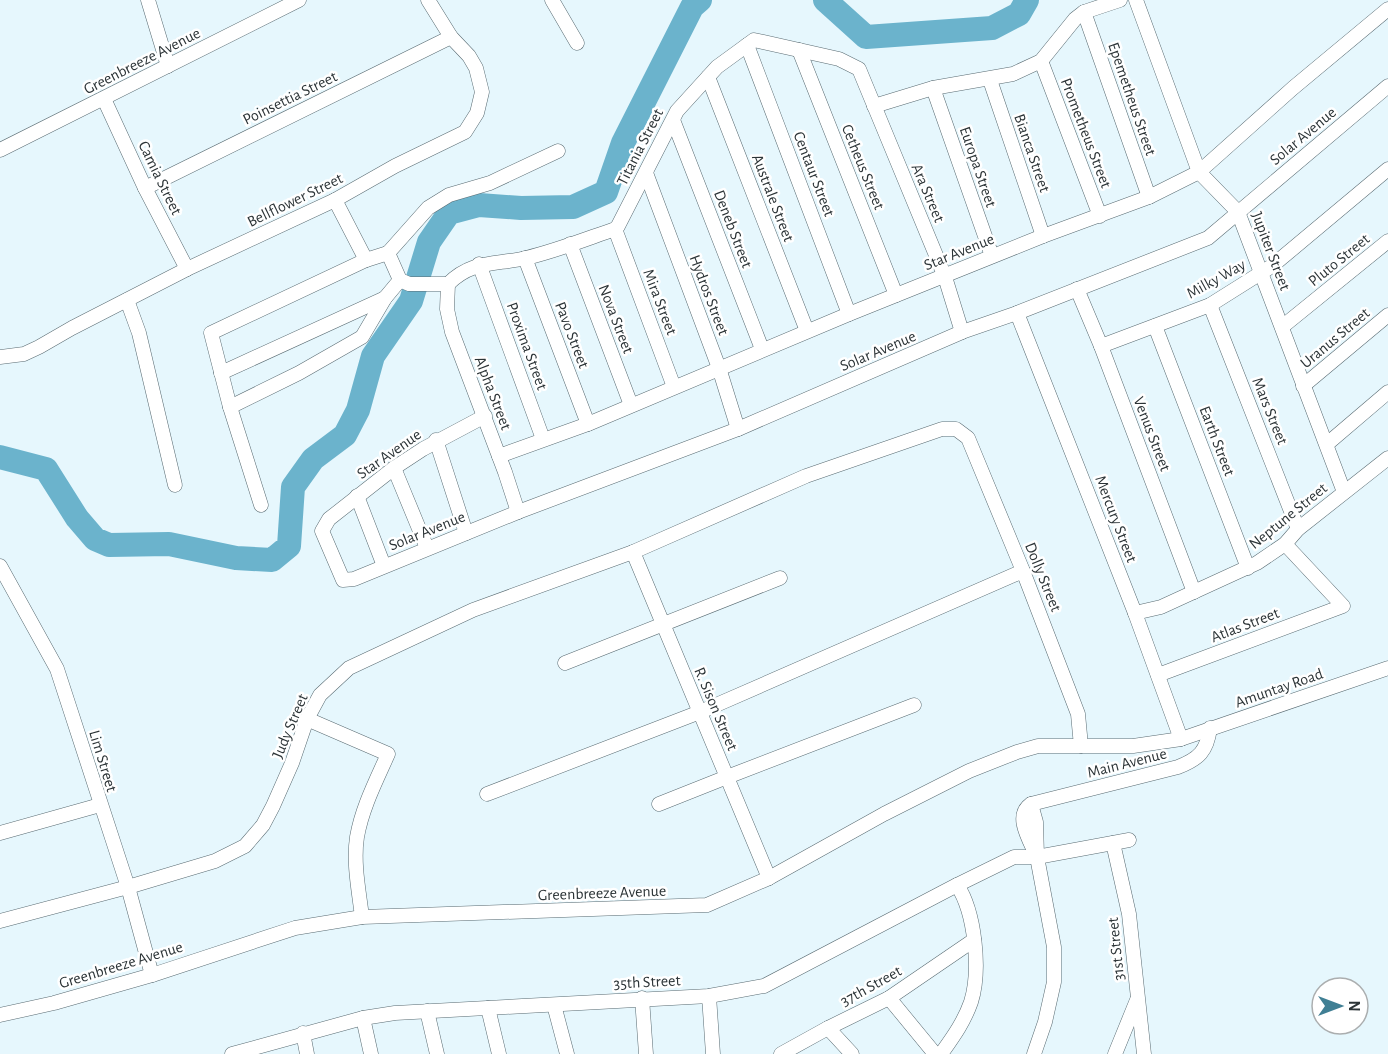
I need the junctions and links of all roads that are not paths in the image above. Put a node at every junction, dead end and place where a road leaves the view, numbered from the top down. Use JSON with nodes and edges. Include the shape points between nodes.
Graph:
{"nodes":[{"id":1,"x":148,"y":0,"type":"edge"},
{"id":2,"x":299,"y":0,"type":"edge"},
{"id":3,"x":428,"y":0,"type":"edge"},
{"id":4,"x":552,"y":0,"type":"edge"},
{"id":5,"x":1120,"y":0,"type":"edge"},
{"id":6,"x":1136,"y":0,"type":"edge"},
{"id":7,"x":1388,"y":9,"type":"edge"},
{"id":8,"x":1084,"y":12,"type":"junction"},
{"id":9,"x":451,"y":37,"type":"junction"},
{"id":10,"x":577,"y":43,"type":"dead end"},
{"id":11,"x":747,"y":45,"type":"junction"},
{"id":12,"x":799,"y":50,"type":"junction"},
{"id":13,"x":1041,"y":61,"type":"junction"},
{"id":14,"x":168,"y":66,"type":"junction"},
{"id":15,"x":708,"y":77,"type":"junction"},
{"id":16,"x":990,"y":80,"type":"junction"},
{"id":17,"x":1388,"y":86,"type":"edge"},
{"id":18,"x":933,"y":88,"type":"junction"},
{"id":19,"x":104,"y":99,"type":"junction"},
{"id":20,"x":874,"y":106,"type":"junction"},
{"id":21,"x":673,"y":120,"type":"junction"},
{"id":22,"x":0,"y":150,"type":"edge"},
{"id":23,"x":558,"y":151,"type":"dead end"},
{"id":24,"x":1388,"y":169,"type":"edge"},
{"id":25,"x":1199,"y":172,"type":"junction"},
{"id":26,"x":646,"y":173,"type":"junction"},
{"id":27,"x":145,"y":188,"type":"junction"},
{"id":28,"x":1149,"y":197,"type":"junction"},
{"id":29,"x":335,"y":200,"type":"junction"},
{"id":30,"x":1238,"y":212,"type":"junction"},
{"id":31,"x":1100,"y":216,"type":"junction"},
{"id":32,"x":615,"y":229,"type":"junction"},
{"id":33,"x":1043,"y":236,"type":"junction"},
{"id":34,"x":1388,"y":241,"type":"edge"},
{"id":35,"x":570,"y":244,"type":"junction"},
{"id":36,"x":388,"y":253,"type":"junction"},
{"id":37,"x":992,"y":256,"type":"junction"},
{"id":38,"x":525,"y":258,"type":"junction"},
{"id":39,"x":366,"y":260,"type":"junction"},
{"id":40,"x":479,"y":264,"type":"junction"},
{"id":41,"x":187,"y":269,"type":"junction"},
{"id":42,"x":1261,"y":273,"type":"junction"},
{"id":43,"x":945,"y":277,"type":"junction"},
{"id":44,"x":405,"y":282,"type":"junction"},
{"id":45,"x":444,"y":284,"type":"junction"},
{"id":46,"x":1077,"y":289,"type":"junction"},
{"id":47,"x":896,"y":295,"type":"junction"},
{"id":48,"x":385,"y":298,"type":"junction"},
{"id":49,"x":127,"y":300,"type":"junction"},
{"id":50,"x":1210,"y":305,"type":"junction"},
{"id":51,"x":1017,"y":313,"type":"junction"},
{"id":52,"x":849,"y":314,"type":"junction"},
{"id":53,"x":1388,"y":315,"type":"edge"},
{"id":54,"x":1155,"y":326,"type":"junction"},
{"id":55,"x":1282,"y":327,"type":"junction"},
{"id":56,"x":807,"y":331,"type":"junction"},
{"id":57,"x":962,"y":332,"type":"junction"},
{"id":58,"x":1101,"y":346,"type":"junction"},
{"id":59,"x":762,"y":349,"type":"junction"},
{"id":60,"x":0,"y":357,"type":"edge"},
{"id":61,"x":719,"y":368,"type":"junction"},
{"id":62,"x":221,"y":372,"type":"junction"},
{"id":63,"x":1303,"y":386,"type":"junction"},
{"id":64,"x":674,"y":387,"type":"junction"},
{"id":65,"x":1388,"y":392,"type":"edge"},
{"id":66,"x":631,"y":405,"type":"junction"},
{"id":67,"x":230,"y":407,"type":"junction"},
{"id":68,"x":485,"y":416,"type":"junction"},
{"id":69,"x":588,"y":424,"type":"junction"},
{"id":70,"x":738,"y":429,"type":"junction"},
{"id":71,"x":957,"y":429,"type":"joint"},
{"id":72,"x":543,"y":439,"type":"junction"},
{"id":73,"x":436,"y":440,"type":"junction"},
{"id":74,"x":1327,"y":444,"type":"junction"},
{"id":75,"x":499,"y":456,"type":"junction"},
{"id":76,"x":1388,"y":458,"type":"edge"},
{"id":77,"x":394,"y":468,"type":"junction"},
{"id":78,"x":175,"y":485,"type":"dead end"},
{"id":79,"x":1344,"y":492,"type":"junction"},
{"id":80,"x":357,"y":496,"type":"junction"},
{"id":81,"x":261,"y":505,"type":"dead end"},
{"id":82,"x":518,"y":512,"type":"junction"},
{"id":83,"x":1298,"y":529,"type":"junction"},
{"id":84,"x":466,"y":533,"type":"junction"},
{"id":85,"x":1285,"y":544,"type":"junction"},
{"id":86,"x":427,"y":548,"type":"junction"},
{"id":87,"x":633,"y":552,"type":"junction"},
{"id":88,"x":0,"y":566,"type":"edge"},
{"id":89,"x":384,"y":566,"type":"junction"},
{"id":90,"x":1248,"y":568,"type":"junction"},
{"id":91,"x":1023,"y":571,"type":"junction"},
{"id":92,"x":780,"y":578,"type":"dead end"},
{"id":93,"x":342,"y":580,"type":"joint"},
{"id":94,"x":1194,"y":592,"type":"junction"},
{"id":95,"x":1135,"y":613,"type":"junction"},
{"id":96,"x":662,"y":625,"type":"junction"},
{"id":97,"x":565,"y":663,"type":"dead end"},
{"id":98,"x":1388,"y":668,"type":"edge"},
{"id":99,"x":1158,"y":675,"type":"junction"},
{"id":100,"x":914,"y":705,"type":"dead end"},
{"id":101,"x":700,"y":712,"type":"junction"},
{"id":102,"x":308,"y":718,"type":"junction"},
{"id":103,"x":1210,"y":729,"type":"junction"},
{"id":104,"x":1181,"y":739,"type":"junction"},
{"id":105,"x":1081,"y":746,"type":"junction"},
{"id":106,"x":727,"y":777,"type":"junction"},
{"id":107,"x":487,"y":794,"type":"dead end"},
{"id":108,"x":659,"y":804,"type":"dead end"},
{"id":109,"x":100,"y":806,"type":"junction"},
{"id":110,"x":0,"y":833,"type":"edge"},
{"id":111,"x":1129,"y":840,"type":"dead end"},
{"id":112,"x":1113,"y":843,"type":"junction"},
{"id":113,"x":1037,"y":857,"type":"junction"},
{"id":114,"x":769,"y":878,"type":"junction"},
{"id":115,"x":957,"y":885,"type":"junction"},
{"id":116,"x":128,"y":887,"type":"junction"},
{"id":117,"x":362,"y":917,"type":"junction"},
{"id":118,"x":0,"y":921,"type":"edge"},
{"id":119,"x":974,"y":940,"type":"junction"},
{"id":120,"x":152,"y":975,"type":"junction"},
{"id":121,"x":709,"y":996,"type":"junction"},
{"id":122,"x":642,"y":998,"type":"junction"},
{"id":123,"x":889,"y":998,"type":"junction"},
{"id":124,"x":1137,"y":998,"type":"junction"},
{"id":125,"x":554,"y":1005,"type":"junction"},
{"id":126,"x":488,"y":1008,"type":"junction"},
{"id":127,"x":427,"y":1011,"type":"junction"},
{"id":128,"x":0,"y":1016,"type":"edge"},
{"id":129,"x":363,"y":1018,"type":"junction"},
{"id":130,"x":828,"y":1028,"type":"junction"},
{"id":131,"x":303,"y":1033,"type":"junction"},
{"id":132,"x":231,"y":1054,"type":"edge"},
{"id":133,"x":307,"y":1054,"type":"edge"},
{"id":134,"x":371,"y":1054,"type":"edge"},
{"id":135,"x":437,"y":1054,"type":"edge"},
{"id":136,"x":499,"y":1054,"type":"edge"},
{"id":137,"x":567,"y":1054,"type":"edge"},
{"id":138,"x":646,"y":1054,"type":"edge"},
{"id":139,"x":713,"y":1054,"type":"edge"},
{"id":140,"x":781,"y":1054,"type":"edge"},
{"id":141,"x":852,"y":1054,"type":"edge"},
{"id":142,"x":935,"y":1054,"type":"edge"},
{"id":143,"x":941,"y":1054,"type":"edge"},
{"id":144,"x":1034,"y":1054,"type":"edge"},
{"id":145,"x":1115,"y":1054,"type":"edge"},
{"id":146,"x":1144,"y":1054,"type":"edge"}],
"edges":[{"from":1,"to":14,"type":"street"},
{"from":2,"to":14,"type":"street","name":"Greenbreeze Avenue"},
{"from":3,"to":9,"type":"street","name":"Bellflower Street"},
{"from":4,"to":10,"type":"street"},
{"from":5,"to":8,"type":"street"},
{"from":6,"to":25,"type":"street","name":"Jupiter Street"},
{"from":7,"to":25,"type":"street","name":"Star Avenue"},
{"from":8,"to":13,"type":"street"},
{"from":8,"to":28,"type":"street","name":"Epemetheus Street"},
{"from":9,"to":27,"type":"street","name":"Poinsettia Street"},
{"from":9,"to":29,"type":"street","name":"Bellflower Street","via":[[476,68],[482,92],[477,113],[465,132]]},
{"from":11,"to":12,"type":"street","via":[[754,40]]},
{"from":11,"to":15,"type":"street","name":"Titania Street"},
{"from":11,"to":52,"type":"street","name":"Centaur Street"},
{"from":12,"to":20,"type":"street","name":"Ara Street","via":[[839,59],[859,69]]},
{"from":12,"to":47,"type":"street","name":"Cetheus Street"},
{"from":13,"to":16,"type":"street"},
{"from":13,"to":31,"type":"street","name":"Prometheus Street"},
{"from":14,"to":19,"type":"street","name":"Greenbreeze Avenue"},
{"from":15,"to":21,"type":"street","name":"Titania Street"},
{"from":15,"to":56,"type":"street","name":"Australe Street"},
{"from":16,"to":18,"type":"street"},
{"from":16,"to":33,"type":"street","name":"Bianca Street"},
{"from":17,"to":30,"type":"street","name":"Solar Avenue"},
{"from":18,"to":20,"type":"street"},
{"from":18,"to":37,"type":"street","name":"Europa Street"},
{"from":19,"to":22,"type":"street","name":"Greenbreeze Avenue"},
{"from":19,"to":27,"type":"street","name":"Camia Street"},
{"from":20,"to":43,"type":"street","name":"Ara Street"},
{"from":21,"to":26,"type":"street","name":"Titania Street"},
{"from":21,"to":59,"type":"street","name":"Deneb Street"},
{"from":23,"to":36,"type":"street","via":[[490,183],[449,195],[428,208]]},
{"from":24,"to":42,"type":"street","name":"Milky Way"},
{"from":25,"to":28,"type":"street","name":"Star Avenue"},
{"from":25,"to":30,"type":"street","name":"Jupiter Street"},
{"from":26,"to":32,"type":"street","name":"Titania Street"},
{"from":26,"to":61,"type":"street","name":"Hydros Street"},
{"from":27,"to":41,"type":"street","name":"Camia Street"},
{"from":28,"to":31,"type":"street","name":"Star Avenue"},
{"from":29,"to":39,"type":"street"},
{"from":29,"to":41,"type":"street","name":"Bellflower Street"},
{"from":30,"to":42,"type":"street","name":"Jupiter Street"},
{"from":30,"to":46,"type":"street","name":"Solar Avenue","via":[[1208,238]]},
{"from":31,"to":33,"type":"street","name":"Star Avenue"},
{"from":32,"to":35,"type":"street"},
{"from":32,"to":64,"type":"street","name":"Mira Street"},
{"from":33,"to":37,"type":"street","name":"Star Avenue"},
{"from":34,"to":55,"type":"street","name":"Pluto Street"},
{"from":35,"to":38,"type":"street"},
{"from":35,"to":66,"type":"street","name":"Nova Street"},
{"from":36,"to":39,"type":"street"},
{"from":36,"to":44,"type":"street"},
{"from":37,"to":43,"type":"street","name":"Star Avenue"},
{"from":38,"to":40,"type":"street"},
{"from":38,"to":69,"type":"street","name":"Pavo Street"},
{"from":39,"to":62,"type":"street","via":[[211,333]]},
{"from":40,"to":45,"type":"street"},
{"from":40,"to":72,"type":"street","name":"Proxima Street"},
{"from":41,"to":49,"type":"street","name":"Bellflower Street"},
{"from":42,"to":50,"type":"street","name":"Milky Way"},
{"from":42,"to":55,"type":"street","name":"Jupiter Street"},
{"from":43,"to":47,"type":"street","name":"Star Avenue"},
{"from":43,"to":57,"type":"street","name":"Ara Street"},
{"from":44,"to":45,"type":"street"},
{"from":44,"to":48,"type":"street"},
{"from":45,"to":68,"type":"street","name":"Alpha Street","via":[[452,332]]},
{"from":46,"to":51,"type":"street","name":"Solar Avenue"},
{"from":46,"to":58,"type":"street","name":"Venus Street"},
{"from":47,"to":52,"type":"street","name":"Star Avenue"},
{"from":48,"to":62,"type":"street"},
{"from":48,"to":67,"type":"street","via":[[362,337],[301,379]]},
{"from":49,"to":60,"type":"street","name":"Bellflower Street","via":[[24,354]]},
{"from":49,"to":78,"type":"street","via":[[139,333]]},
{"from":50,"to":54,"type":"street","name":"Milky Way"},
{"from":50,"to":83,"type":"street","name":"Mars Street"},
{"from":51,"to":57,"type":"street","name":"Solar Avenue"},
{"from":51,"to":95,"type":"street","name":"Mercury Street"},
{"from":52,"to":56,"type":"street","name":"Star Avenue"},
{"from":53,"to":63,"type":"street","name":"Uranus Street"},
{"from":54,"to":58,"type":"street","name":"Milky Way"},
{"from":54,"to":90,"type":"street","name":"Earth Street"},
{"from":55,"to":63,"type":"street","name":"Jupiter Street"},
{"from":56,"to":59,"type":"street","name":"Star Avenue"},
{"from":57,"to":70,"type":"street","name":"Solar Avenue"},
{"from":58,"to":94,"type":"street","name":"Venus Street"},
{"from":59,"to":61,"type":"street","name":"Star Avenue"},
{"from":61,"to":64,"type":"street","name":"Star Avenue"},
{"from":61,"to":70,"type":"street","name":"Hydros Street"},
{"from":62,"to":67,"type":"street"},
{"from":63,"to":74,"type":"street","name":"Jupiter Street"},
{"from":64,"to":66,"type":"street","name":"Star Avenue"},
{"from":65,"to":74,"type":"street"},
{"from":66,"to":69,"type":"street","name":"Star Avenue"},
{"from":67,"to":81,"type":"street"},
{"from":68,"to":73,"type":"street","name":"Star Avenue"},
{"from":68,"to":75,"type":"street","name":"Alpha Street"},
{"from":69,"to":72,"type":"street","name":"Star Avenue"},
{"from":70,"to":82,"type":"street","name":"Solar Avenue"},
{"from":71,"to":87,"type":"street","name":"Judy Street","via":[[942,429],[806,476]]},
{"from":71,"to":91,"type":"street","name":"Dolly Street","via":[[968,438]]},
{"from":72,"to":75,"type":"street","name":"Star Avenue"},
{"from":73,"to":77,"type":"street","name":"Star Avenue"},
{"from":73,"to":84,"type":"street"},
{"from":74,"to":79,"type":"street","name":"Jupiter Street"},
{"from":75,"to":82,"type":"street","name":"Alpha Street"},
{"from":76,"to":79,"type":"street","name":"Neptune Street"},
{"from":77,"to":80,"type":"street","name":"Star Avenue"},
{"from":77,"to":86,"type":"street"},
{"from":79,"to":83,"type":"street","name":"Neptune Street"},
{"from":80,"to":89,"type":"street"},
{"from":80,"to":93,"type":"street","name":"Star Avenue","via":[[329,519],[322,531]]},
{"from":82,"to":84,"type":"street","name":"Solar Avenue"},
{"from":83,"to":85,"type":"street","name":"Neptune Street"},
{"from":84,"to":86,"type":"street","name":"Solar Avenue"},
{"from":85,"to":90,"type":"street","name":"Neptune Street"},
{"from":85,"to":99,"type":"street","name":"Atlas Street","via":[[1343,606]]},
{"from":86,"to":89,"type":"street","name":"Solar Avenue"},
{"from":87,"to":96,"type":"street","name":"R. Sison Street"},
{"from":87,"to":102,"type":"street","name":"Judy Street","via":[[473,610],[349,668],[320,695]]},
{"from":88,"to":109,"type":"street","name":"Lim Street","via":[[57,669]]},
{"from":89,"to":93,"type":"street","name":"Solar Avenue"},
{"from":90,"to":94,"type":"street","name":"Neptune Street"},
{"from":91,"to":101,"type":"street"},
{"from":91,"to":105,"type":"street","name":"Dolly Street","via":[[1078,714]]},
{"from":92,"to":96,"type":"street"},
{"from":94,"to":95,"type":"street","name":"Neptune Street","via":[[1161,608]]},
{"from":95,"to":99,"type":"street","name":"Mercury Street"},
{"from":96,"to":97,"type":"street"},
{"from":96,"to":101,"type":"street","name":"R. Sison Street"},
{"from":98,"to":103,"type":"street","name":"Amuntay Road"},
{"from":99,"to":104,"type":"street","name":"Mercury Street"},
{"from":100,"to":106,"type":"street"},
{"from":101,"to":106,"type":"street","name":"R. Sison Street"},
{"from":101,"to":107,"type":"street"},
{"from":102,"to":116,"type":"street","name":"Judy Street","via":[[273,806],[263,825],[244,846],[215,861]]},
{"from":102,"to":117,"type":"street","via":[[388,754],[363,812],[357,840]]},
{"from":103,"to":104,"type":"street","name":"Amuntay Road"},
{"from":103,"to":113,"type":"street","name":"Main Avenue","via":[[1202,752],[1193,761],[1031,804]]},
{"from":104,"to":105,"type":"street","name":"Greenbreeze Avenue","via":[[1133,746]]},
{"from":105,"to":114,"type":"street","name":"Greenbreeze Avenue","via":[[1038,746],[969,771]]},
{"from":106,"to":108,"type":"street"},
{"from":106,"to":114,"type":"street","name":"R. Sison Street"},
{"from":109,"to":110,"type":"street"},
{"from":109,"to":116,"type":"street","name":"Lim Street"},
{"from":111,"to":112,"type":"street"},
{"from":112,"to":113,"type":"street"},
{"from":112,"to":124,"type":"street","name":"31st Street","via":[[1129,914]]},
{"from":113,"to":115,"type":"street","name":"35th Street","via":[[1014,857]]},
{"from":113,"to":144,"type":"street","name":"Main Avenue","via":[[1054,947],[1054,982]]},
{"from":114,"to":117,"type":"street","name":"Greenbreeze Avenue","via":[[707,905]]},
{"from":115,"to":119,"type":"street","via":[[964,896]]},
{"from":115,"to":121,"type":"street","name":"35th Street","via":[[764,986]]},
{"from":116,"to":118,"type":"street","name":"Judy Street"},
{"from":116,"to":120,"type":"street","name":"Lim Street"},
{"from":117,"to":120,"type":"street","name":"Greenbreeze Avenue","via":[[295,928]]},
{"from":119,"to":123,"type":"street","name":"37th Street"},
{"from":119,"to":143,"type":"street","via":[[972,1000],[961,1027]]},
{"from":120,"to":128,"type":"street","name":"Greenbreeze Avenue"},
{"from":121,"to":122,"type":"street","name":"35th Street"},
{"from":121,"to":139,"type":"street"},
{"from":122,"to":125,"type":"street","name":"35th Street"},
{"from":122,"to":138,"type":"street"},
{"from":123,"to":130,"type":"street","name":"37th Street"},
{"from":123,"to":142,"type":"street"},
{"from":124,"to":145,"type":"street"},
{"from":124,"to":146,"type":"street","name":"31st Street"},
{"from":125,"to":126,"type":"street","name":"35th Street"},
{"from":125,"to":137,"type":"street"},
{"from":126,"to":127,"type":"street","name":"35th Street"},
{"from":126,"to":136,"type":"street"},
{"from":127,"to":129,"type":"street","name":"35th Street"},
{"from":127,"to":135,"type":"street"},
{"from":129,"to":131,"type":"street","name":"35th Street"},
{"from":129,"to":134,"type":"street"},
{"from":130,"to":140,"type":"street","name":"37th Street"},
{"from":130,"to":141,"type":"street"},
{"from":131,"to":132,"type":"street","name":"35th Street"},
{"from":131,"to":133,"type":"street"}]}
